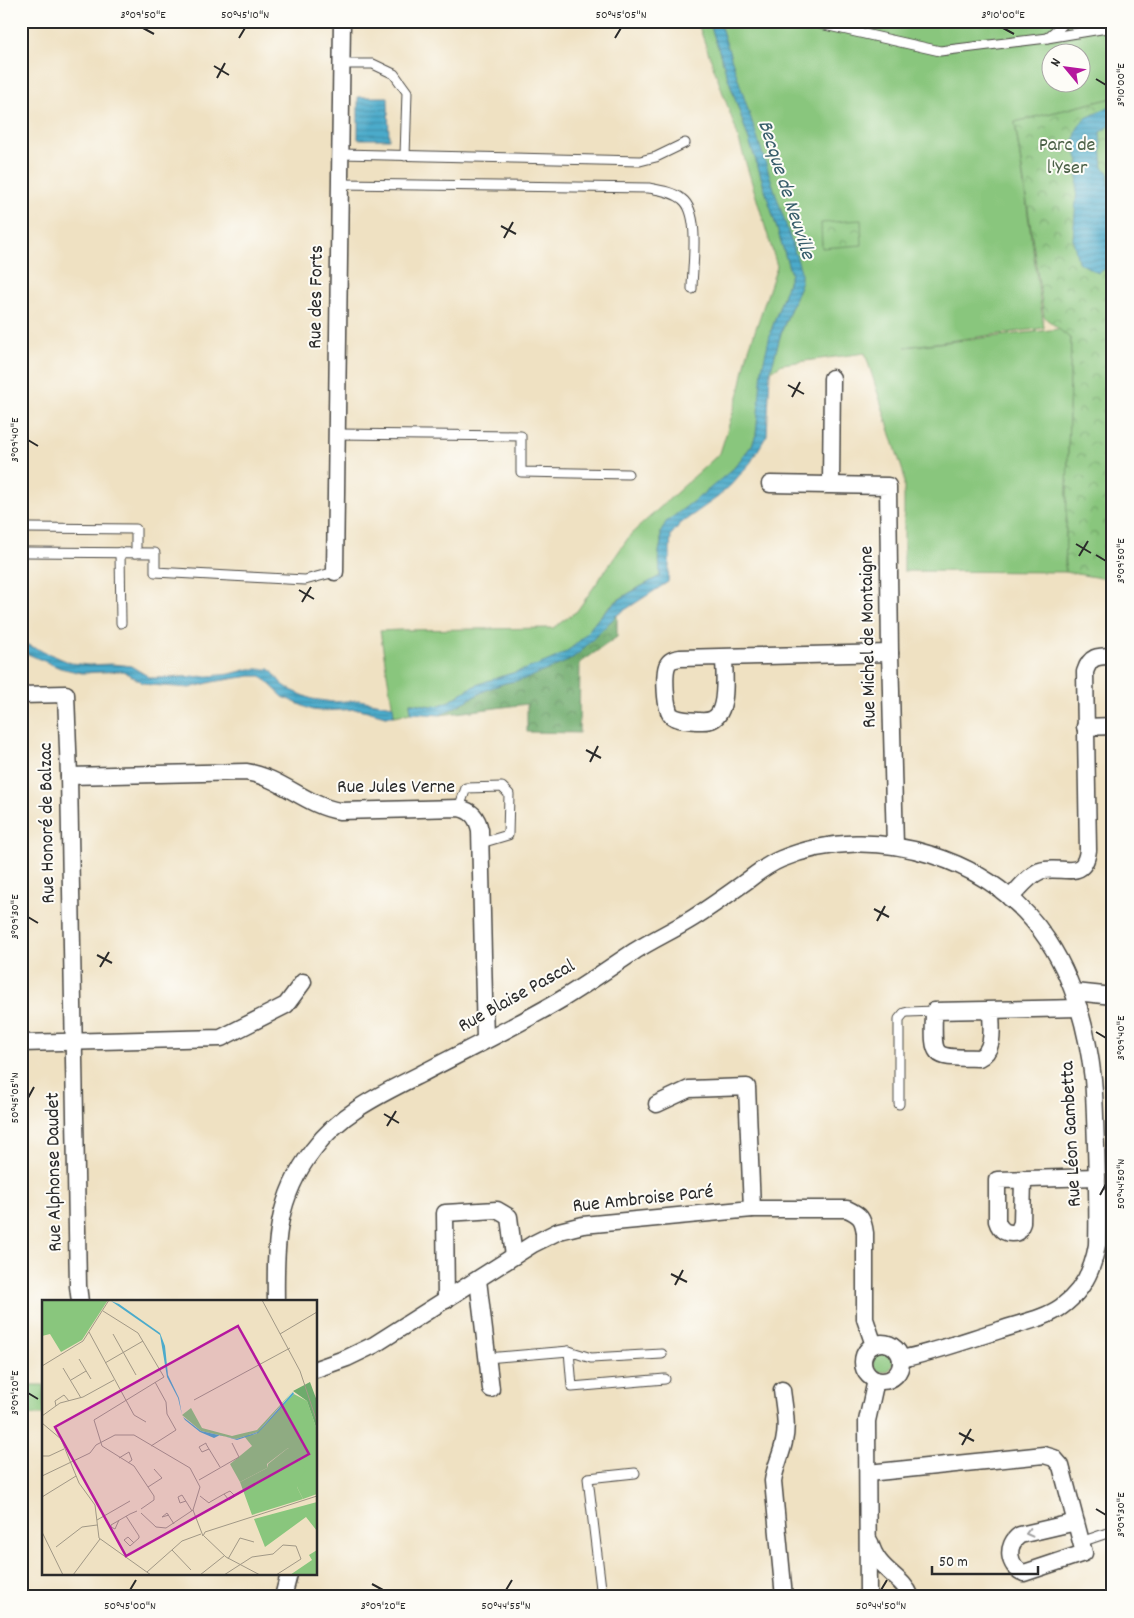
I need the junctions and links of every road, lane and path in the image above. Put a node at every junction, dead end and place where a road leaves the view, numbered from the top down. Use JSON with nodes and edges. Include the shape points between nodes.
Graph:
{"nodes":[{"id":1,"x":342,"y":21,"type":"edge"},
{"id":2,"x":807,"y":21,"type":"edge"},
{"id":3,"x":1067,"y":21,"type":"edge"},
{"id":4,"x":1113,"y":27,"type":"edge"},
{"id":5,"x":1047,"y":38,"type":"junction"},
{"id":6,"x":342,"y":64,"type":"junction"},
{"id":7,"x":685,"y":143,"type":"dead end"},
{"id":8,"x":341,"y":154,"type":"junction"},
{"id":9,"x":405,"y":156,"type":"junction"},
{"id":10,"x":340,"y":184,"type":"junction"},
{"id":11,"x":692,"y":289,"type":"dead end"},
{"id":12,"x":832,"y":378,"type":"dead end"},
{"id":13,"x":337,"y":434,"type":"junction"},
{"id":14,"x":628,"y":474,"type":"dead end"},
{"id":15,"x":770,"y":484,"type":"dead end"},
{"id":16,"x":831,"y":484,"type":"junction"},
{"id":17,"x":28,"y":528,"type":"dead end"},
{"id":18,"x":28,"y":552,"type":"dead end"},
{"id":19,"x":120,"y":552,"type":"junction"},
{"id":20,"x":136,"y":553,"type":"junction"},
{"id":21,"x":335,"y":572,"type":"joint"},
{"id":22,"x":120,"y":623,"type":"dead end"},
{"id":23,"x":890,"y":653,"type":"junction"},
{"id":24,"x":1113,"y":656,"type":"edge"},
{"id":25,"x":724,"y":657,"type":"junction"},
{"id":26,"x":21,"y":695,"type":"edge"},
{"id":27,"x":1113,"y":726,"type":"edge"},
{"id":28,"x":1085,"y":727,"type":"junction"},
{"id":29,"x":69,"y":776,"type":"junction"},
{"id":30,"x":458,"y":808,"type":"junction"},
{"id":31,"x":481,"y":843,"type":"junction"},
{"id":32,"x":895,"y":846,"type":"junction"},
{"id":33,"x":1010,"y":898,"type":"junction"},
{"id":34,"x":303,"y":982,"type":"dead end"},
{"id":35,"x":1075,"y":992,"type":"junction"},
{"id":36,"x":1113,"y":996,"type":"edge"},
{"id":37,"x":1079,"y":1008,"type":"junction"},
{"id":38,"x":934,"y":1011,"type":"junction"},
{"id":39,"x":991,"y":1011,"type":"junction"},
{"id":40,"x":485,"y":1040,"type":"junction"},
{"id":41,"x":21,"y":1042,"type":"edge"},
{"id":42,"x":74,"y":1042,"type":"junction"},
{"id":43,"x":657,"y":1104,"type":"dead end"},
{"id":44,"x":899,"y":1104,"type":"dead end"},
{"id":45,"x":1097,"y":1177,"type":"junction"},
{"id":46,"x":1023,"y":1179,"type":"dead end"},
{"id":47,"x":752,"y":1210,"type":"junction"},
{"id":48,"x":514,"y":1256,"type":"junction"},
{"id":49,"x":478,"y":1280,"type":"junction"},
{"id":50,"x":80,"y":1300,"type":"edge"},
{"id":51,"x":276,"y":1300,"type":"edge"},
{"id":52,"x":446,"y":1300,"type":"junction"},
{"id":53,"x":874,"y":1345,"type":"junction"},
{"id":54,"x":569,"y":1351,"type":"junction"},
{"id":55,"x":662,"y":1354,"type":"dead end"},
{"id":56,"x":487,"y":1358,"type":"junction"},
{"id":57,"x":901,"y":1359,"type":"junction"},
{"id":58,"x":318,"y":1368,"type":"edge"},
{"id":59,"x":665,"y":1379,"type":"dead end"},
{"id":60,"x":876,"y":1380,"type":"junction"},
{"id":61,"x":491,"y":1389,"type":"dead end"},
{"id":62,"x":782,"y":1390,"type":"dead end"},
{"id":63,"x":635,"y":1473,"type":"dead end"},
{"id":64,"x":868,"y":1473,"type":"junction"},
{"id":65,"x":1076,"y":1522,"type":"junction"},
{"id":66,"x":1113,"y":1532,"type":"edge"},
{"id":67,"x":869,"y":1535,"type":"junction"},
{"id":68,"x":1081,"y":1542,"type":"junction"},
{"id":69,"x":288,"y":1576,"type":"edge"},
{"id":70,"x":283,"y":1597,"type":"edge"},
{"id":71,"x":602,"y":1597,"type":"edge"},
{"id":72,"x":784,"y":1597,"type":"edge"},
{"id":73,"x":868,"y":1597,"type":"edge"},
{"id":74,"x":911,"y":1597,"type":"edge"}],
"edges":[{"from":1,"to":6,"type":"street","name":"Rue des Forts"},
{"from":2,"to":5,"type":"lane","via":[[940,51]]},
{"from":3,"to":5,"type":"lane"},
{"from":4,"to":5,"type":"lane"},
{"from":6,"to":8,"type":"street","name":"Rue des Forts"},
{"from":6,"to":9,"type":"lane","via":[[373,64],[394,74],[407,92]]},
{"from":7,"to":9,"type":"lane","via":[[640,161]]},
{"from":8,"to":9,"type":"lane"},
{"from":8,"to":10,"type":"street","name":"Rue des Forts"},
{"from":10,"to":11,"type":"lane","via":[[649,188],[668,192],[683,200],[694,228]]},
{"from":10,"to":13,"type":"street","name":"Rue des Forts"},
{"from":12,"to":16,"type":"street"},
{"from":13,"to":14,"type":"lane","via":[[521,436],[521,472]]},
{"from":13,"to":21,"type":"street","name":"Rue des Forts"},
{"from":15,"to":16,"type":"street","name":"Rue Michel de Montaigne"},
{"from":16,"to":23,"type":"street","name":"Rue Michel de Montaigne","via":[[888,486]]},
{"from":17,"to":20,"type":"lane","via":[[136,529]]},
{"from":18,"to":19,"type":"lane"},
{"from":19,"to":20,"type":"lane"},
{"from":19,"to":22,"type":"lane"},
{"from":20,"to":21,"type":"lane","via":[[155,553],[155,572],[305,580]]},
{"from":23,"to":25,"type":"street"},
{"from":23,"to":32,"type":"street","name":"Rue Michel de Montaigne"},
{"from":24,"to":28,"type":"street","via":[[1095,658],[1087,665]]},
{"from":25,"to":25,"type":"street","via":[[723,700],[718,714],[708,721],[677,719],[672,715],[666,706],[669,662],[680,658]]},
{"from":26,"to":29,"type":"street","name":"Rue Honoré de Balzac","via":[[66,694]]},
{"from":27,"to":28,"type":"street"},
{"from":28,"to":33,"type":"street","via":[[1086,860],[1078,869],[1071,871],[1041,871]]},
{"from":29,"to":30,"type":"street","name":"Rue Jules Verne","via":[[246,772],[270,778],[328,809]]},
{"from":29,"to":42,"type":"street","name":"Rue Honoré de Balzac"},
{"from":30,"to":31,"type":"street","name":"Rue Jules Verne","via":[[475,816]]},
{"from":30,"to":31,"type":"lane","via":[[466,788],[502,786],[509,794],[508,835]]},
{"from":31,"to":40,"type":"street","name":"Rue Jules Verne"},
{"from":32,"to":33,"type":"street","name":"Rue Léon Gambetta","via":[[951,862]]},
{"from":32,"to":40,"type":"street","name":"Rue Blaise Pascal","via":[[865,843],[832,846],[766,866],[693,918],[587,984]]},
{"from":33,"to":35,"type":"street","name":"Rue Léon Gambetta","via":[[1042,931]]},
{"from":34,"to":42,"type":"street","via":[[286,1004],[221,1038]]},
{"from":35,"to":36,"type":"street"},
{"from":35,"to":37,"type":"street","name":"Rue Léon Gambetta"},
{"from":37,"to":39,"type":"street"},
{"from":37,"to":45,"type":"street","name":"Rue Léon Gambetta","via":[[1093,1081]]},
{"from":38,"to":39,"type":"street"},
{"from":38,"to":39,"type":"street","via":[[934,1043],[939,1054],[979,1058],[991,1044]]},
{"from":38,"to":44,"type":"lane","via":[[904,1012],[899,1019]]},
{"from":40,"to":51,"type":"street","name":"Rue Blaise Pascal","via":[[355,1110],[313,1148],[294,1180],[281,1214],[276,1246]]},
{"from":41,"to":42,"type":"street"},
{"from":42,"to":50,"type":"street","name":"Rue Alphonse Daudet"},
{"from":43,"to":47,"type":"street","via":[[689,1088],[747,1087]]},
{"from":45,"to":46,"type":"street"},
{"from":45,"to":57,"type":"street","name":"Rue Léon Gambetta","via":[[1096,1255],[1086,1279],[1070,1300],[1037,1318]]},
{"from":47,"to":48,"type":"street","name":"Rue Ambroise Paré","via":[[572,1228],[547,1236]]},
{"from":47,"to":53,"type":"street","name":"Rue Ambroise Paré","via":[[847,1209],[860,1216],[864,1224],[866,1319]]},
{"from":48,"to":49,"type":"street","name":"Rue Ambroise Paré"},
{"from":48,"to":52,"type":"street","via":[[509,1217],[497,1210],[445,1213]]},
{"from":49,"to":52,"type":"street","name":"Rue Ambroise Paré"},
{"from":49,"to":56,"type":"street"},
{"from":52,"to":58,"type":"street","name":"Rue Ambroise Paré","via":[[374,1346]]},
{"from":53,"to":57,"type":"street","via":[[889,1344]]},
{"from":53,"to":60,"type":"street","via":[[864,1361],[865,1370]]},
{"from":54,"to":55,"type":"lane","via":[[591,1358]]},
{"from":54,"to":56,"type":"lane"},
{"from":54,"to":59,"type":"lane","via":[[572,1386]]},
{"from":56,"to":61,"type":"street"},
{"from":57,"to":60,"type":"street","via":[[900,1369],[894,1377],[886,1381]]},
{"from":60,"to":64,"type":"street","via":[[867,1421]]},
{"from":62,"to":72,"type":"street","via":[[786,1428],[772,1481]]},
{"from":63,"to":71,"type":"lane","via":[[588,1478]]},
{"from":64,"to":65,"type":"street","via":[[1050,1456],[1061,1466]]},
{"from":64,"to":67,"type":"street"},
{"from":65,"to":68,"type":"street"},
{"from":65,"to":68,"type":"street","one_way":true,"via":[[1016,1538],[1010,1546],[1012,1566],[1024,1573],[1084,1553]]},
{"from":66,"to":68,"type":"lane"},
{"from":67,"to":73,"type":"street"},
{"from":67,"to":74,"type":"street","via":[[881,1565]]},
{"from":69,"to":70,"type":"street"}]}
